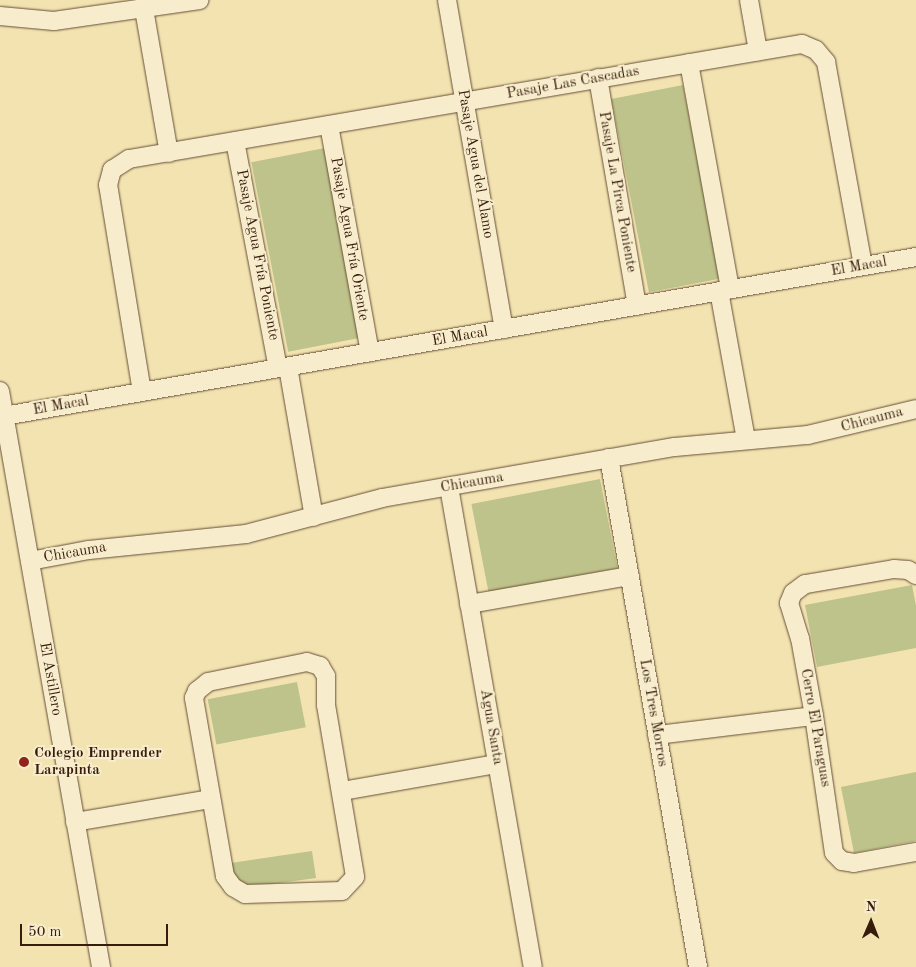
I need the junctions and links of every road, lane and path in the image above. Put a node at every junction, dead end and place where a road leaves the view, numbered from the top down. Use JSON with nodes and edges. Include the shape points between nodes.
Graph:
{"nodes":[{"id":1,"x":199,"y":0,"type":"edge"},
{"id":2,"x":447,"y":0,"type":"edge"},
{"id":3,"x":749,"y":0,"type":"edge"},
{"id":4,"x":144,"y":9,"type":"junction"},
{"id":5,"x":0,"y":16,"type":"edge"},
{"id":6,"x":758,"y":51,"type":"junction"},
{"id":7,"x":689,"y":63,"type":"junction"},
{"id":8,"x":598,"y":78,"type":"junction"},
{"id":9,"x":464,"y":102,"type":"junction"},
{"id":10,"x":329,"y":125,"type":"junction"},
{"id":11,"x":236,"y":141,"type":"junction"},
{"id":12,"x":169,"y":152,"type":"junction"},
{"id":13,"x":916,"y":257,"type":"edge"},
{"id":14,"x":863,"y":266,"type":"junction"},
{"id":15,"x":725,"y":290,"type":"junction"},
{"id":16,"x":637,"y":306,"type":"junction"},
{"id":17,"x":504,"y":329,"type":"junction"},
{"id":18,"x":370,"y":352,"type":"junction"},
{"id":19,"x":283,"y":368,"type":"junction"},
{"id":20,"x":0,"y":391,"type":"edge"},
{"id":21,"x":142,"y":392,"type":"junction"},
{"id":22,"x":916,"y":408,"type":"edge"},
{"id":23,"x":4,"y":416,"type":"junction"},
{"id":24,"x":746,"y":440,"type":"junction"},
{"id":25,"x":609,"y":458,"type":"junction"},
{"id":26,"x":448,"y":487,"type":"junction"},
{"id":27,"x":314,"y":517,"type":"junction"},
{"id":28,"x":30,"y":561,"type":"junction"},
{"id":29,"x":915,"y":574,"type":"edge"},
{"id":30,"x":630,"y":576,"type":"junction"},
{"id":31,"x":469,"y":604,"type":"junction"},
{"id":32,"x":814,"y":716,"type":"junction"},
{"id":33,"x":657,"y":735,"type":"junction"},
{"id":34,"x":497,"y":764,"type":"junction"},
{"id":35,"x":342,"y":791,"type":"junction"},
{"id":36,"x":211,"y":799,"type":"junction"},
{"id":37,"x":76,"y":822,"type":"junction"},
{"id":38,"x":916,"y":852,"type":"edge"},
{"id":39,"x":101,"y":967,"type":"edge"},
{"id":40,"x":533,"y":967,"type":"edge"},
{"id":41,"x":698,"y":967,"type":"edge"}],
"edges":[{"from":1,"to":4,"type":"street"},
{"from":2,"to":9,"type":"street","name":"Pasaje Agua del Álamo"},
{"from":3,"to":6,"type":"street"},
{"from":4,"to":5,"type":"street","via":[[54,21]]},
{"from":4,"to":12,"type":"street"},
{"from":6,"to":7,"type":"street","name":"Pasaje Las Cascadas"},
{"from":6,"to":14,"type":"street","name":"Pasaje Las Cascadas","via":[[802,44],[816,50],[826,62]]},
{"from":7,"to":8,"type":"street","name":"Pasaje Las Cascadas"},
{"from":7,"to":15,"type":"street"},
{"from":8,"to":9,"type":"street","name":"Pasaje Las Cascadas"},
{"from":8,"to":16,"type":"street","name":"Pasaje La Pirca Poniente"},
{"from":9,"to":10,"type":"street","name":"Pasaje Las Cascadas"},
{"from":9,"to":17,"type":"street","name":"Pasaje Agua del Álamo"},
{"from":10,"to":11,"type":"street","name":"Pasaje Las Cascadas"},
{"from":10,"to":18,"type":"street","name":"Pasaje Agua Fría Oriente"},
{"from":11,"to":12,"type":"street","name":"Pasaje Las Cascadas"},
{"from":11,"to":19,"type":"street","name":"Pasaje Agua Fría Poniente"},
{"from":12,"to":21,"type":"street","name":"Pasaje Las Cascadas","via":[[129,159],[112,170],[108,192]]},
{"from":13,"to":14,"type":"street","name":"El Macal"},
{"from":14,"to":15,"type":"street","name":"El Macal"},
{"from":15,"to":16,"type":"street","name":"El Macal"},
{"from":15,"to":24,"type":"street"},
{"from":16,"to":17,"type":"street","name":"El Macal"},
{"from":17,"to":18,"type":"street","name":"El Macal"},
{"from":18,"to":19,"type":"street","name":"El Macal"},
{"from":19,"to":21,"type":"street","name":"El Macal"},
{"from":19,"to":27,"type":"street","name":"Pasaje Agua Fría Poniente"},
{"from":20,"to":23,"type":"street","name":"El Astillero"},
{"from":21,"to":23,"type":"street","name":"El Macal"},
{"from":22,"to":24,"type":"street","name":"Chicauma","via":[[808,435]]},
{"from":23,"to":28,"type":"street","name":"El Astillero"},
{"from":24,"to":25,"type":"street","name":"Chicauma"},
{"from":25,"to":26,"type":"street","name":"Chicauma"},
{"from":25,"to":30,"type":"street","name":"Los Tres Morros"},
{"from":26,"to":27,"type":"street","name":"Chicauma","via":[[382,498]]},
{"from":26,"to":31,"type":"street","name":"Agua Santa"},
{"from":27,"to":28,"type":"street","name":"Chicauma","via":[[224,538],[89,550]]},
{"from":28,"to":37,"type":"street","name":"El Astillero"},
{"from":29,"to":32,"type":"street","name":"Cerro El Paraguas","via":[[894,569],[805,584],[793,593],[789,609],[800,638]]},
{"from":30,"to":31,"type":"street"},
{"from":30,"to":33,"type":"street","name":"Los Tres Morros"},
{"from":31,"to":34,"type":"street","name":"Agua Santa"},
{"from":32,"to":33,"type":"street"},
{"from":32,"to":38,"type":"street","name":"Cerro El Paraguas","via":[[829,812],[831,847],[842,861],[862,862]]},
{"from":33,"to":41,"type":"street","name":"Los Tres Morros"},
{"from":34,"to":35,"type":"street"},
{"from":34,"to":40,"type":"street","name":"Agua Santa"},
{"from":35,"to":36,"type":"street","via":[[355,864],[352,884],[335,892],[252,895],[233,888],[225,876]]},
{"from":35,"to":36,"type":"street","via":[[326,705],[326,676],[320,666],[307,662],[208,682],[197,690],[194,706]]},
{"from":36,"to":37,"type":"street"},
{"from":37,"to":39,"type":"street","name":"El Astillero"}]}
